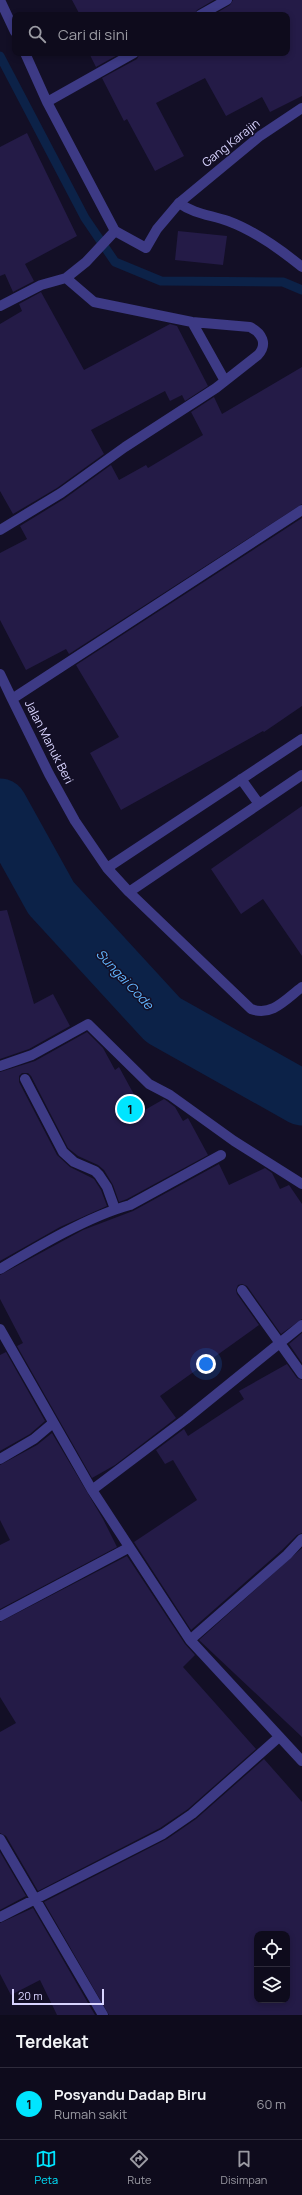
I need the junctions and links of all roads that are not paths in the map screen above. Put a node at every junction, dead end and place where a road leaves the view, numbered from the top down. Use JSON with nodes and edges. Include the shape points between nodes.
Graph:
{"nodes":[{"id":1,"x":0,"y":0,"type":"edge"},
{"id":2,"x":227,"y":0,"type":"edge"},
{"id":3,"x":205,"y":12,"type":"edge"},
{"id":4,"x":12,"y":26,"type":"edge"},
{"id":5,"x":26,"y":56,"type":"edge"},
{"id":6,"x":129,"y":56,"type":"edge"},
{"id":7,"x":47,"y":102,"type":"junction"},
{"id":8,"x":302,"y":108,"type":"edge"},
{"id":9,"x":179,"y":203,"type":"junction"},
{"id":10,"x":115,"y":231,"type":"junction"},
{"id":11,"x":302,"y":267,"type":"edge"},
{"id":12,"x":66,"y":278,"type":"junction"},
{"id":13,"x":0,"y":306,"type":"edge"},
{"id":14,"x":192,"y":322,"type":"junction"},
{"id":15,"x":225,"y":381,"type":"junction"},
{"id":16,"x":302,"y":510,"type":"edge"},
{"id":17,"x":0,"y":530,"type":"edge"},
{"id":18,"x":0,"y":674,"type":"edge"},
{"id":19,"x":12,"y":699,"type":"junction"},
{"id":20,"x":302,"y":739,"type":"edge"},
{"id":21,"x":302,"y":775,"type":"edge"},
{"id":22,"x":241,"y":780,"type":"junction"},
{"id":23,"x":259,"y":804,"type":"junction"},
{"id":24,"x":107,"y":868,"type":"junction"},
{"id":25,"x":129,"y":892,"type":"junction"},
{"id":26,"x":302,"y":987,"type":"edge"},
{"id":27,"x":0,"y":1066,"type":"edge"},
{"id":28,"x":25,"y":1079,"type":"dead end"},
{"id":29,"x":221,"y":1155,"type":"dead end"},
{"id":30,"x":302,"y":1184,"type":"edge"},
{"id":31,"x":115,"y":1210,"type":"junction"},
{"id":32,"x":0,"y":1269,"type":"edge"},
{"id":33,"x":242,"y":1290,"type":"dead end"},
{"id":34,"x":302,"y":1325,"type":"edge"},
{"id":35,"x":0,"y":1329,"type":"edge"},
{"id":36,"x":280,"y":1343,"type":"junction"},
{"id":37,"x":302,"y":1374,"type":"edge"},
{"id":38,"x":53,"y":1423,"type":"junction"},
{"id":39,"x":0,"y":1459,"type":"edge"},
{"id":40,"x":92,"y":1490,"type":"junction"},
{"id":41,"x":302,"y":1539,"type":"edge"},
{"id":42,"x":128,"y":1548,"type":"junction"},
{"id":43,"x":0,"y":1616,"type":"edge"},
{"id":44,"x":190,"y":1640,"type":"junction"},
{"id":45,"x":279,"y":1737,"type":"junction"},
{"id":46,"x":302,"y":1761,"type":"edge"},
{"id":47,"x":0,"y":1839,"type":"edge"},
{"id":48,"x":35,"y":1900,"type":"junction"},
{"id":49,"x":0,"y":1917,"type":"edge"},
{"id":50,"x":103,"y":2015,"type":"edge"}],
"edges":[{"from":1,"to":4,"type":"street"},
{"from":2,"to":3,"type":"street"},
{"from":5,"to":7,"type":"street"},
{"from":6,"to":7,"type":"street"},
{"from":7,"to":10,"type":"street"},
{"from":8,"to":9,"type":"street","name":"Gang Karajin","via":[[260,136]]},
{"from":9,"to":10,"type":"street","name":"Gang Karajin","via":[[157,229],[146,248]]},
{"from":9,"to":11,"type":"street","via":[[190,211],[229,221],[270,242]]},
{"from":10,"to":12,"type":"street","via":[[95,253]]},
{"from":12,"to":13,"type":"street","via":[[41,285]]},
{"from":12,"to":14,"type":"street","via":[[94,302]]},
{"from":14,"to":15,"type":"street"},
{"from":14,"to":15,"type":"street","via":[[250,327],[261,337],[263,349]]},
{"from":15,"to":17,"type":"street","via":[[61,493]]},
{"from":16,"to":19,"type":"street","name":"Jalan Manuk Beri"},
{"from":18,"to":19,"type":"street"},
{"from":19,"to":24,"type":"street","name":"Jalan Manuk Beri","via":[[75,821]]},
{"from":20,"to":22,"type":"street"},
{"from":21,"to":23,"type":"street"},
{"from":22,"to":23,"type":"street"},
{"from":22,"to":24,"type":"street"},
{"from":23,"to":25,"type":"street"},
{"from":24,"to":25,"type":"street","name":"Jalan Manuk Beri"},
{"from":25,"to":26,"type":"street","name":"Jalan Manuk Beri","via":[[251,1009],[260,1012],[270,1010]]},
{"from":27,"to":30,"type":"street","via":[[32,1055],[88,1024],[148,1084],[170,1095],[234,1141]]},
{"from":28,"to":31,"type":"street","via":[[63,1152],[74,1162],[99,1175],[107,1187]]},
{"from":29,"to":31,"type":"street","via":[[130,1205]]},
{"from":31,"to":32,"type":"street"},
{"from":33,"to":36,"type":"street"},
{"from":34,"to":36,"type":"street"},
{"from":35,"to":38,"type":"street"},
{"from":36,"to":37,"type":"street"},
{"from":36,"to":40,"type":"street"},
{"from":38,"to":39,"type":"street","via":[[34,1439]]},
{"from":38,"to":40,"type":"street"},
{"from":40,"to":42,"type":"street"},
{"from":41,"to":44,"type":"street","via":[[288,1555]]},
{"from":42,"to":43,"type":"street"},
{"from":42,"to":44,"type":"street"},
{"from":44,"to":45,"type":"street"},
{"from":45,"to":46,"type":"street"},
{"from":45,"to":48,"type":"street","via":[[192,1814],[163,1834]]},
{"from":47,"to":48,"type":"street"},
{"from":48,"to":49,"type":"street"},
{"from":48,"to":50,"type":"street"}]}
